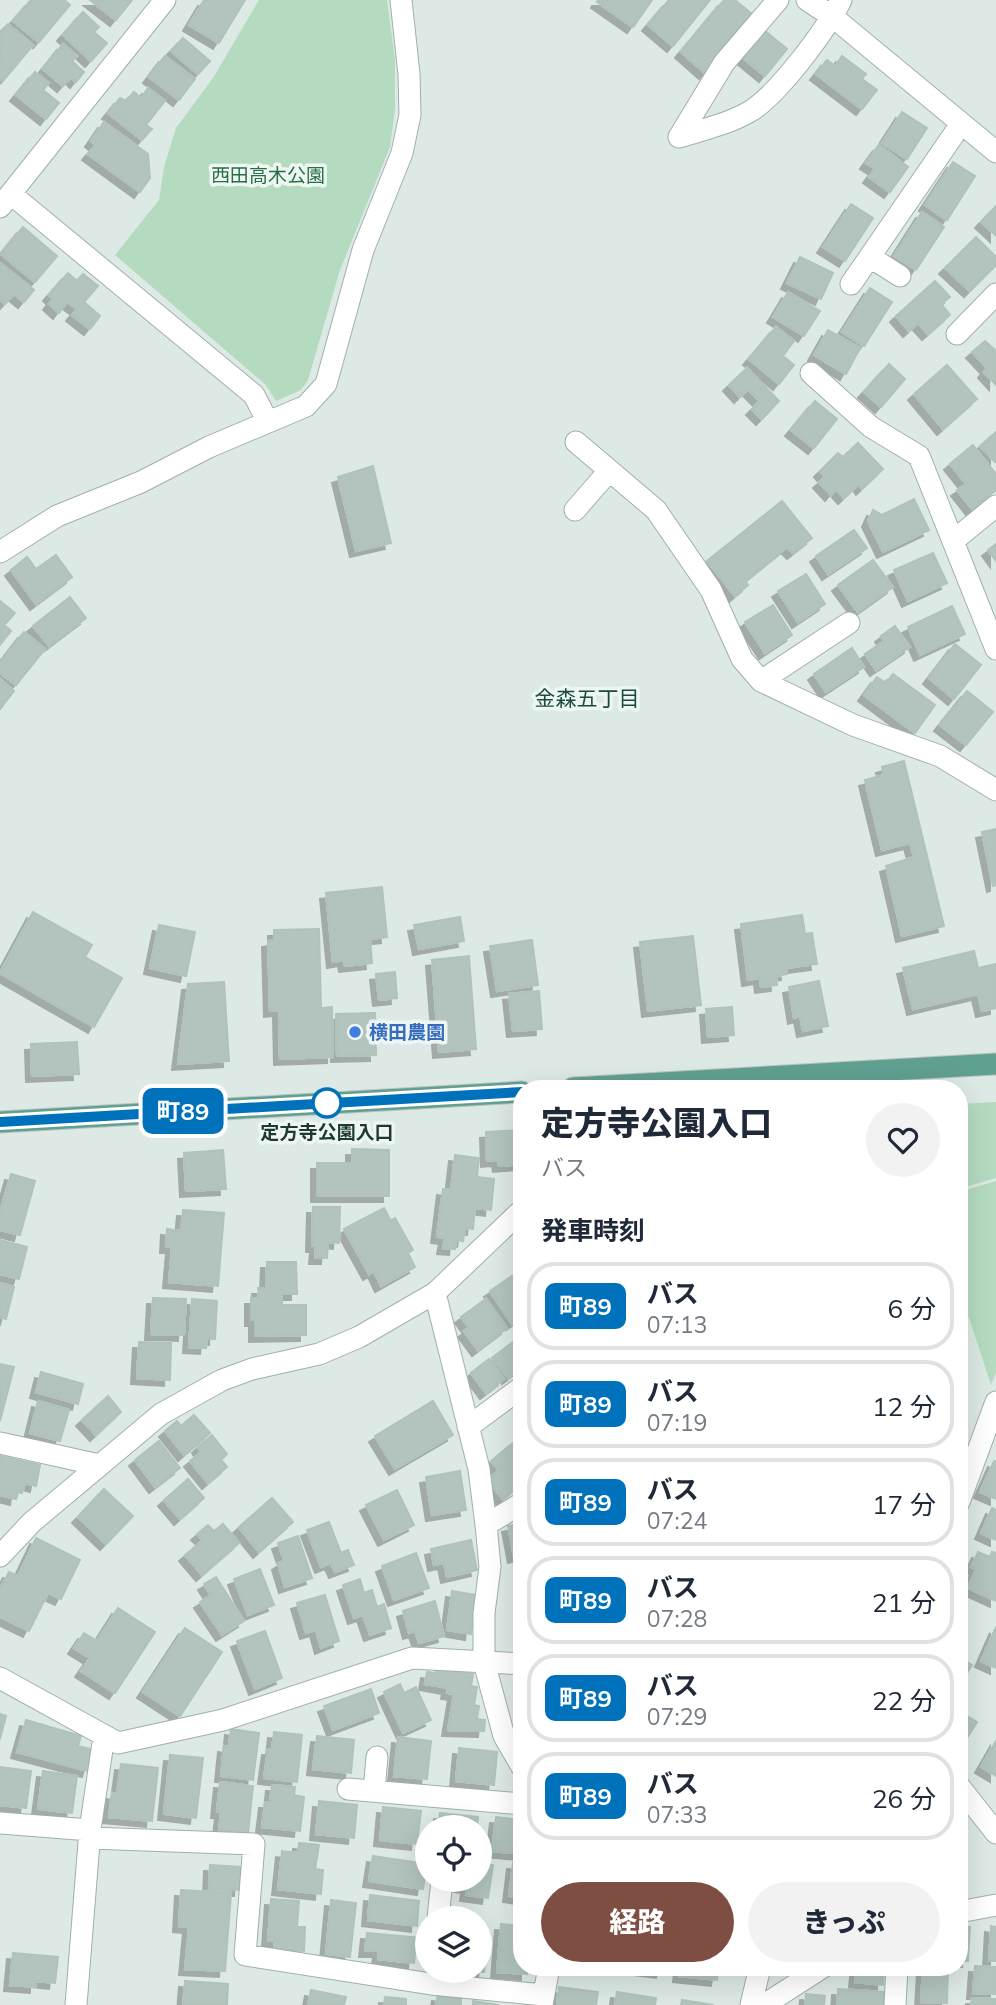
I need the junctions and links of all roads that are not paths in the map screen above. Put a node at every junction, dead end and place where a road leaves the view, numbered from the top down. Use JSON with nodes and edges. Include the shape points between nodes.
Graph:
{"nodes":[{"id":1,"x":165,"y":0,"type":"edge"},
{"id":2,"x":401,"y":0,"type":"edge"},
{"id":3,"x":779,"y":0,"type":"edge"},
{"id":4,"x":807,"y":0,"type":"edge"},
{"id":5,"x":837,"y":8,"type":"edge"},
{"id":6,"x":961,"y":124,"type":"junction"},
{"id":7,"x":996,"y":152,"type":"edge"},
{"id":8,"x":5,"y":200,"type":"edge"},
{"id":9,"x":870,"y":257,"type":"junction"},
{"id":10,"x":900,"y":276,"type":"dead end"},
{"id":11,"x":851,"y":284,"type":"dead end"},
{"id":12,"x":996,"y":294,"type":"edge"},
{"id":13,"x":957,"y":334,"type":"dead end"},
{"id":14,"x":810,"y":373,"type":"dead end"},
{"id":15,"x":268,"y":422,"type":"junction"},
{"id":16,"x":576,"y":442,"type":"dead end"},
{"id":17,"x":609,"y":471,"type":"junction"},
{"id":18,"x":996,"y":506,"type":"edge"},
{"id":19,"x":575,"y":510,"type":"dead end"},
{"id":20,"x":953,"y":541,"type":"junction"},
{"id":21,"x":0,"y":552,"type":"edge"},
{"id":22,"x":849,"y":623,"type":"dead end"},
{"id":23,"x":996,"y":649,"type":"edge"},
{"id":24,"x":761,"y":681,"type":"junction"},
{"id":25,"x":995,"y":786,"type":"edge"},
{"id":26,"x":996,"y":1064,"type":"edge"},
{"id":27,"x":746,"y":1080,"type":"edge"},
{"id":28,"x":513,"y":1092,"type":"edge"},
{"id":29,"x":0,"y":1122,"type":"edge"},
{"id":30,"x":513,"y":1219,"type":"edge"},
{"id":31,"x":435,"y":1293,"type":"junction"},
{"id":32,"x":513,"y":1394,"type":"edge"},
{"id":33,"x":995,"y":1408,"type":"edge"},
{"id":34,"x":468,"y":1427,"type":"junction"},
{"id":35,"x":0,"y":1443,"type":"edge"},
{"id":36,"x":99,"y":1465,"type":"junction"},
{"id":37,"x":968,"y":1478,"type":"edge"},
{"id":38,"x":513,"y":1508,"type":"edge"},
{"id":39,"x":486,"y":1525,"type":"junction"},
{"id":40,"x":0,"y":1556,"type":"edge"},
{"id":41,"x":484,"y":1662,"type":"junction"},
{"id":42,"x":513,"y":1664,"type":"edge"},
{"id":43,"x":0,"y":1678,"type":"edge"},
{"id":44,"x":104,"y":1736,"type":"junction"},
{"id":45,"x":513,"y":1751,"type":"edge"},
{"id":46,"x":377,"y":1757,"type":"dead end"},
{"id":47,"x":348,"y":1789,"type":"dead end"},
{"id":48,"x":374,"y":1791,"type":"junction"},
{"id":49,"x":968,"y":1797,"type":"edge"},
{"id":50,"x":513,"y":1803,"type":"edge"},
{"id":51,"x":0,"y":1822,"type":"edge"},
{"id":52,"x":996,"y":1833,"type":"edge"},
{"id":53,"x":90,"y":1834,"type":"junction"},
{"id":54,"x":996,"y":1905,"type":"edge"},
{"id":55,"x":968,"y":1910,"type":"edge"},
{"id":56,"x":415,"y":1975,"type":"edge"},
{"id":57,"x":547,"y":1976,"type":"edge"},
{"id":58,"x":759,"y":1976,"type":"edge"},
{"id":59,"x":809,"y":1976,"type":"edge"},
{"id":60,"x":897,"y":1976,"type":"edge"},
{"id":61,"x":461,"y":1983,"type":"edge"},
{"id":62,"x":543,"y":2000,"type":"edge"},
{"id":63,"x":76,"y":2005,"type":"edge"},
{"id":64,"x":751,"y":2005,"type":"edge"},
{"id":65,"x":764,"y":2005,"type":"edge"},
{"id":66,"x":895,"y":2005,"type":"edge"}],
"edges":[{"from":1,"to":8,"type":"street"},
{"from":2,"to":15,"type":"street","via":[[410,115],[402,153],[363,250],[326,384],[306,406]]},
{"from":3,"to":5,"type":"street","via":[[724,63],[679,137],[750,111],[765,100]]},
{"from":4,"to":5,"type":"street"},
{"from":5,"to":6,"type":"street"},
{"from":6,"to":7,"type":"street"},
{"from":6,"to":9,"type":"street"},
{"from":8,"to":15,"type":"street","via":[[254,395]]},
{"from":9,"to":10,"type":"street"},
{"from":9,"to":11,"type":"street"},
{"from":12,"to":13,"type":"street"},
{"from":14,"to":20,"type":"street","via":[[871,427],[919,456]]},
{"from":15,"to":21,"type":"street","via":[[57,516]]},
{"from":16,"to":17,"type":"street"},
{"from":17,"to":19,"type":"street"},
{"from":17,"to":24,"type":"street","via":[[656,510],[711,590],[742,659]]},
{"from":18,"to":20,"type":"street"},
{"from":20,"to":23,"type":"street"},
{"from":22,"to":24,"type":"street"},
{"from":24,"to":25,"type":"street","via":[[853,724],[940,756]]},
{"from":26,"to":27,"type":"main road"},
{"from":28,"to":29,"type":"main road"},
{"from":30,"to":31,"type":"street"},
{"from":31,"to":34,"type":"street"},
{"from":31,"to":36,"type":"street","via":[[359,1337],[319,1354],[252,1369],[192,1394]]},
{"from":32,"to":34,"type":"street"},
{"from":33,"to":37,"type":"street"},
{"from":34,"to":39,"type":"street"},
{"from":35,"to":36,"type":"street"},
{"from":36,"to":40,"type":"street"},
{"from":38,"to":39,"type":"street"},
{"from":39,"to":41,"type":"street","via":[[490,1567]]},
{"from":41,"to":42,"type":"street"},
{"from":41,"to":44,"type":"street","via":[[412,1658],[223,1720],[118,1743]]},
{"from":41,"to":45,"type":"street"},
{"from":43,"to":44,"type":"street"},
{"from":44,"to":53,"type":"street"},
{"from":46,"to":48,"type":"street"},
{"from":47,"to":48,"type":"street"},
{"from":48,"to":50,"type":"street"},
{"from":49,"to":52,"type":"street"},
{"from":51,"to":53,"type":"street"},
{"from":53,"to":56,"type":"street","via":[[254,1844],[245,1955]]},
{"from":53,"to":63,"type":"street"},
{"from":54,"to":55,"type":"street"},
{"from":57,"to":62,"type":"street"},
{"from":58,"to":64,"type":"street"},
{"from":59,"to":65,"type":"street"},
{"from":60,"to":66,"type":"street"},
{"from":61,"to":62,"type":"street"}]}
